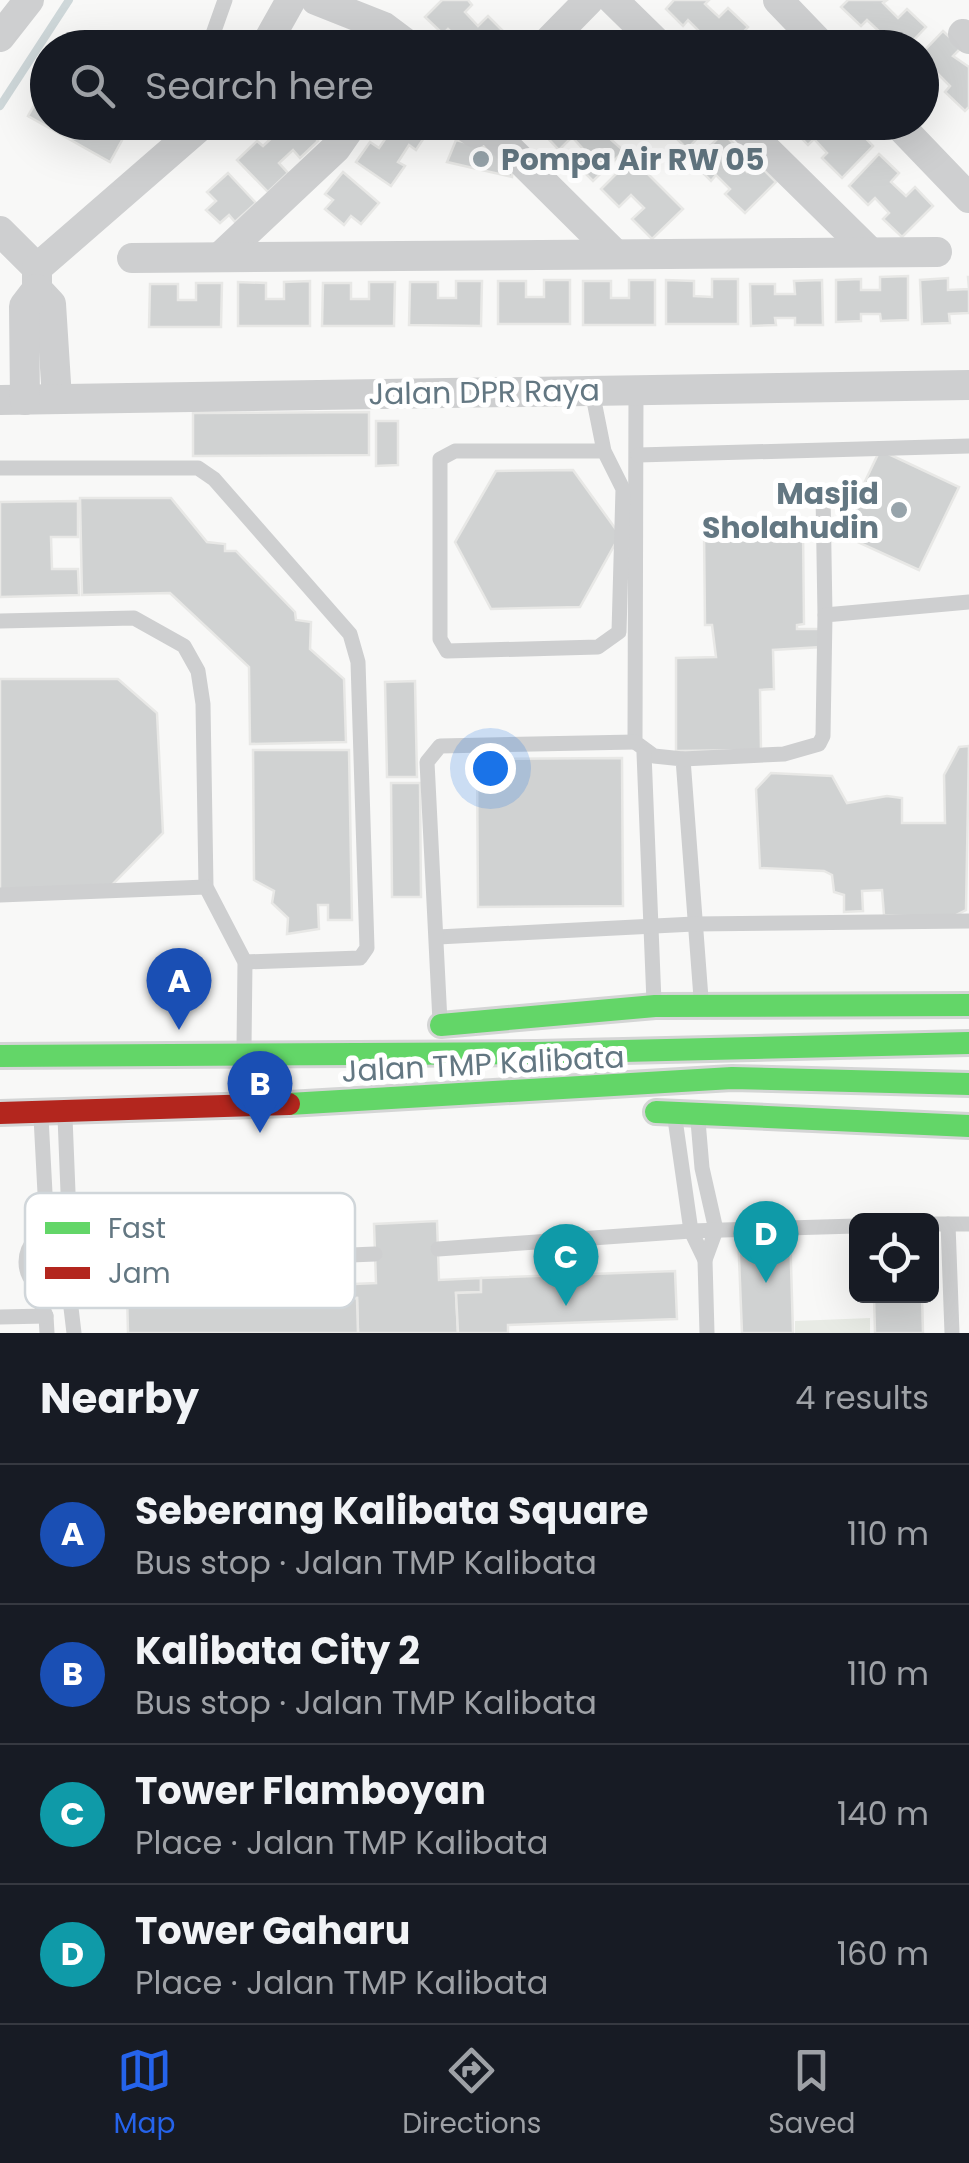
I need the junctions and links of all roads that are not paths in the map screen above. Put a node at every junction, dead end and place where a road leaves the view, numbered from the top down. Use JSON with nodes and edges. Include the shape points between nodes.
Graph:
{"nodes":[{"id":1,"x":29,"y":0,"type":"edge"},
{"id":2,"x":225,"y":0,"type":"edge"},
{"id":3,"x":291,"y":0,"type":"edge"},
{"id":4,"x":316,"y":0,"type":"edge"},
{"id":5,"x":589,"y":0,"type":"edge"},
{"id":6,"x":613,"y":0,"type":"edge"},
{"id":7,"x":778,"y":0,"type":"edge"},
{"id":8,"x":214,"y":30,"type":"edge"},
{"id":9,"x":274,"y":30,"type":"edge"},
{"id":10,"x":385,"y":30,"type":"edge"},
{"id":11,"x":560,"y":30,"type":"edge"},
{"id":12,"x":644,"y":30,"type":"edge"},
{"id":13,"x":807,"y":30,"type":"edge"},
{"id":14,"x":0,"y":38,"type":"edge"},
{"id":15,"x":186,"y":140,"type":"edge"},
{"id":16,"x":342,"y":140,"type":"edge"},
{"id":17,"x":495,"y":140,"type":"edge"},
{"id":18,"x":756,"y":140,"type":"edge"},
{"id":19,"x":913,"y":140,"type":"edge"},
{"id":20,"x":969,"y":198,"type":"edge"},
{"id":21,"x":0,"y":231,"type":"edge"},
{"id":22,"x":870,"y":252,"type":"junction"},
{"id":23,"x":936,"y":252,"type":"dead end"},
{"id":24,"x":615,"y":254,"type":"junction"},
{"id":25,"x":220,"y":257,"type":"junction"},
{"id":26,"x":132,"y":258,"type":"dead end"},
{"id":27,"x":37,"y":278,"type":"junction"},
{"id":28,"x":969,"y":385,"type":"edge"},
{"id":29,"x":592,"y":390,"type":"junction"},
{"id":30,"x":636,"y":390,"type":"junction"},
{"id":31,"x":58,"y":399,"type":"junction"},
{"id":32,"x":12,"y":400,"type":"edge"},
{"id":33,"x":969,"y":446,"type":"edge"},
{"id":34,"x":604,"y":451,"type":"junction"},
{"id":35,"x":638,"y":456,"type":"junction"},
{"id":36,"x":0,"y":468,"type":"edge"},
{"id":37,"x":823,"y":494,"type":"dead end"},
{"id":38,"x":969,"y":602,"type":"edge"},
{"id":39,"x":825,"y":615,"type":"junction"},
{"id":40,"x":0,"y":621,"type":"edge"},
{"id":41,"x":639,"y":747,"type":"junction"},
{"id":42,"x":682,"y":759,"type":"junction"},
{"id":43,"x":206,"y":887,"type":"junction"},
{"id":44,"x":0,"y":895,"type":"edge"},
{"id":45,"x":969,"y":921,"type":"edge"},
{"id":46,"x":694,"y":924,"type":"junction"},
{"id":47,"x":652,"y":927,"type":"junction"},
{"id":48,"x":438,"y":938,"type":"junction"},
{"id":49,"x":245,"y":962,"type":"junction"},
{"id":50,"x":702,"y":1005,"type":"junction"},
{"id":51,"x":969,"y":1005,"type":"edge"},
{"id":52,"x":654,"y":1006,"type":"junction"},
{"id":53,"x":440,"y":1025,"type":"junction"},
{"id":54,"x":969,"y":1043,"type":"edge"},
{"id":55,"x":346,"y":1052,"type":"junction"},
{"id":56,"x":244,"y":1054,"type":"junction"},
{"id":57,"x":0,"y":1056,"type":"edge"},
{"id":58,"x":969,"y":1084,"type":"edge"},
{"id":59,"x":390,"y":1101,"type":"junction"},
{"id":60,"x":686,"y":1111,"type":"junction"},
{"id":61,"x":53,"y":1113,"type":"junction"},
{"id":62,"x":0,"y":1114,"type":"edge"},
{"id":63,"x":636,"y":1114,"type":"dead end"},
{"id":64,"x":460,"y":1117,"type":"dead end"},
{"id":65,"x":969,"y":1126,"type":"edge"},
{"id":66,"x":45,"y":1193,"type":"edge"},
{"id":67,"x":68,"y":1193,"type":"edge"},
{"id":68,"x":940,"y":1224,"type":"edge"},
{"id":69,"x":969,"y":1224,"type":"edge"},
{"id":70,"x":849,"y":1226,"type":"edge"},
{"id":71,"x":716,"y":1230,"type":"junction"},
{"id":72,"x":691,"y":1231,"type":"junction"},
{"id":73,"x":438,"y":1249,"type":"dead end"},
{"id":74,"x":375,"y":1254,"type":"dead end"},
{"id":75,"x":355,"y":1255,"type":"edge"},
{"id":76,"x":705,"y":1260,"type":"junction"},
{"id":77,"x":71,"y":1308,"type":"edge"},
{"id":78,"x":0,"y":1317,"type":"edge"},
{"id":79,"x":46,"y":1325,"type":"edge"},
{"id":80,"x":74,"y":1333,"type":"edge"},
{"id":81,"x":707,"y":1333,"type":"edge"},
{"id":82,"x":952,"y":1333,"type":"edge"}],
"edges":[{"from":1,"to":14,"type":"street"},
{"from":2,"to":8,"type":"lane"},
{"from":3,"to":9,"type":"street"},
{"from":4,"to":10,"type":"street"},
{"from":5,"to":11,"type":"street"},
{"from":6,"to":12,"type":"street"},
{"from":7,"to":13,"type":"street"},
{"from":15,"to":27,"type":"street"},
{"from":16,"to":25,"type":"street"},
{"from":17,"to":24,"type":"street"},
{"from":18,"to":22,"type":"street"},
{"from":19,"to":20,"type":"street"},
{"from":21,"to":27,"type":"street"},
{"from":22,"to":23,"type":"street"},
{"from":22,"to":24,"type":"street"},
{"from":24,"to":25,"type":"street"},
{"from":25,"to":26,"type":"street"},
{"from":27,"to":31,"type":"street","via":[[51,304]]},
{"from":27,"to":32,"type":"street","via":[[24,306]]},
{"from":28,"to":30,"type":"street","name":"Jalan DPR Raya"},
{"from":29,"to":30,"type":"street","name":"Jalan DPR Raya"},
{"from":29,"to":31,"type":"street","name":"Jalan DPR Raya"},
{"from":29,"to":34,"type":"lane"},
{"from":30,"to":35,"type":"lane"},
{"from":31,"to":32,"type":"street","name":"Jalan DPR Raya"},
{"from":33,"to":35,"type":"lane"},
{"from":34,"to":34,"type":"lane","via":[[455,451],[440,459],[440,639],[448,650],[598,647],[619,632],[623,489]]},
{"from":35,"to":41,"type":"lane"},
{"from":36,"to":49,"type":"lane","via":[[198,468],[350,634],[358,662],[368,948],[360,958]]},
{"from":37,"to":39,"type":"lane"},
{"from":38,"to":39,"type":"lane"},
{"from":39,"to":42,"type":"lane","via":[[819,744],[784,754]]},
{"from":40,"to":43,"type":"lane","via":[[134,618],[184,646],[198,671],[203,704]]},
{"from":41,"to":42,"type":"lane"},
{"from":41,"to":47,"type":"lane"},
{"from":41,"to":48,"type":"lane","via":[[440,746],[431,752]]},
{"from":42,"to":46,"type":"lane"},
{"from":43,"to":44,"type":"lane"},
{"from":43,"to":49,"type":"lane"},
{"from":45,"to":46,"type":"lane"},
{"from":46,"to":47,"type":"lane"},
{"from":46,"to":50,"type":"lane"},
{"from":47,"to":48,"type":"lane"},
{"from":47,"to":52,"type":"lane"},
{"from":48,"to":53,"type":"lane"},
{"from":49,"to":56,"type":"lane"},
{"from":50,"to":51,"type":"main road"},
{"from":50,"to":52,"type":"main road"},
{"from":52,"to":53,"type":"main road"},
{"from":53,"to":55,"type":"main road"},
{"from":54,"to":55,"type":"main road","name":"Jalan TMP Kalibata"},
{"from":55,"to":56,"type":"main road","name":"Jalan TMP Kalibata"},
{"from":56,"to":57,"type":"main road","name":"Jalan TMP Kalibata"},
{"from":58,"to":59,"type":"main road","name":"Jalan TMP Kalibata","via":[[732,1078]]},
{"from":59,"to":61,"type":"main road","name":"Jalan TMP Kalibata"},
{"from":59,"to":64,"type":"main road"},
{"from":60,"to":63,"type":"main road"},
{"from":60,"to":65,"type":"main road"},
{"from":60,"to":71,"type":"lane"},
{"from":60,"to":72,"type":"lane"},
{"from":61,"to":62,"type":"main road","name":"Jalan TMP Kalibata"},
{"from":61,"to":66,"type":"lane"},
{"from":61,"to":67,"type":"lane"},
{"from":68,"to":69,"type":"lane"},
{"from":68,"to":82,"type":"lane"},
{"from":70,"to":71,"type":"lane"},
{"from":71,"to":72,"type":"lane"},
{"from":71,"to":76,"type":"lane"},
{"from":72,"to":73,"type":"lane"},
{"from":72,"to":76,"type":"lane"},
{"from":74,"to":75,"type":"lane"},
{"from":76,"to":81,"type":"lane"},
{"from":77,"to":80,"type":"lane"},
{"from":78,"to":79,"type":"lane"}]}
